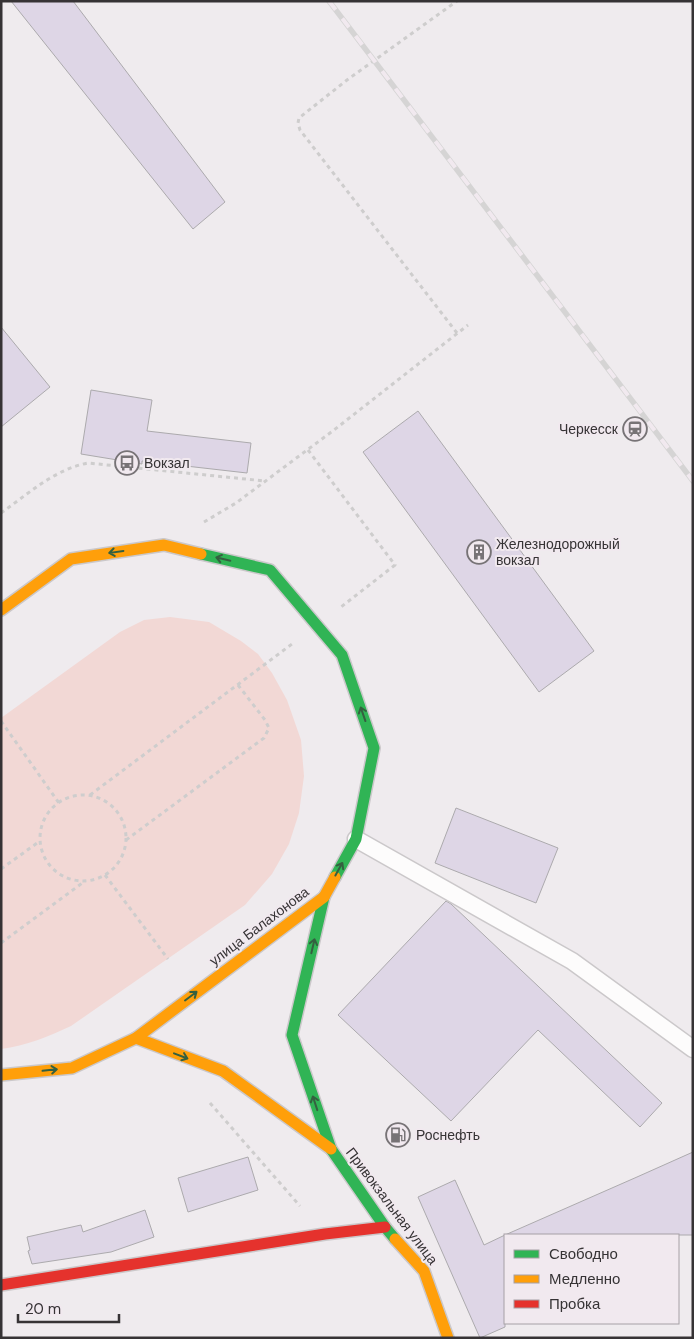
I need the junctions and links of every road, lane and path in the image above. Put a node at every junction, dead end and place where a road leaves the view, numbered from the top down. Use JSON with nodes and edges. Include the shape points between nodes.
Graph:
{"nodes":[{"id":1,"x":457,"y":1,"type":"edge"},
{"id":2,"x":468,"y":325,"type":"dead end"},
{"id":3,"x":457,"y":333,"type":"junction"},
{"id":4,"x":308,"y":450,"type":"junction"},
{"id":5,"x":265,"y":481,"type":"junction"},
{"id":6,"x":1,"y":512,"type":"edge"},
{"id":7,"x":164,"y":546,"type":"junction"},
{"id":8,"x":1,"y":610,"type":"edge"},
{"id":9,"x":317,"y":625,"type":"junction"},
{"id":10,"x":238,"y":685,"type":"junction"},
{"id":11,"x":1,"y":722,"type":"edge"},
{"id":12,"x":90,"y":795,"type":"junction"},
{"id":13,"x":59,"y":803,"type":"junction"},
{"id":14,"x":356,"y":839,"type":"junction"},
{"id":15,"x":40,"y":840,"type":"junction"},
{"id":16,"x":126,"y":840,"type":"junction"},
{"id":17,"x":1,"y":869,"type":"edge"},
{"id":18,"x":105,"y":875,"type":"junction"},
{"id":19,"x":86,"y":881,"type":"junction"},
{"id":20,"x":324,"y":897,"type":"junction"},
{"id":21,"x":1,"y":943,"type":"edge"},
{"id":22,"x":168,"y":959,"type":"dead end"},
{"id":23,"x":136,"y":1038,"type":"junction"},
{"id":24,"x":693,"y":1049,"type":"edge"},
{"id":25,"x":1,"y":1074,"type":"edge"},
{"id":26,"x":209,"y":1102,"type":"dead end"},
{"id":27,"x":330,"y":1149,"type":"junction"},
{"id":28,"x":385,"y":1227,"type":"junction"},
{"id":29,"x":325,"y":1234,"type":"junction"},
{"id":30,"x":1,"y":1285,"type":"edge"},
{"id":31,"x":448,"y":1338,"type":"edge"}],
"edges":[{"from":1,"to":3,"type":"path","via":[[347,80],[299,118],[298,123],[300,130]]},
{"from":2,"to":3,"type":"path"},
{"from":3,"to":4,"type":"path"},
{"from":4,"to":5,"type":"path"},
{"from":4,"to":9,"type":"path","via":[[395,566]]},
{"from":5,"to":6,"type":"path","via":[[88,464],[61,472]]},
{"from":5,"to":7,"type":"path","via":[[236,503]]},
{"from":7,"to":8,"type":"street","name":"улица Балахонова","one_way":true,"via":[[70,559]]},
{"from":9,"to":7,"type":"street","name":"улица Балахонова","one_way":true,"via":[[270,570]]},
{"from":9,"to":10,"type":"path"},
{"from":14,"to":9,"type":"street","name":"улица Балахонова","one_way":true,"via":[[374,748],[342,654]]},
{"from":10,"to":12,"type":"path"},
{"from":10,"to":16,"type":"path","via":[[269,728],[264,738]]},
{"from":11,"to":13,"type":"path"},
{"from":12,"to":13,"type":"path","via":[[70,797]]},
{"from":12,"to":16,"type":"path","via":[[109,804],[122,820]]},
{"from":13,"to":15,"type":"path","via":[[41,826]]},
{"from":20,"to":14,"type":"street","name":"улица Балахонова","one_way":true},
{"from":14,"to":24,"type":"lane","via":[[572,961]]},
{"from":15,"to":17,"type":"path"},
{"from":15,"to":19,"type":"path","via":[[49,865],[65,878]]},
{"from":16,"to":18,"type":"path","via":[[120,860]]},
{"from":18,"to":19,"type":"path"},
{"from":18,"to":22,"type":"path"},
{"from":19,"to":21,"type":"path"},
{"from":23,"to":20,"type":"street","name":"улица Балахонова","one_way":true},
{"from":27,"to":20,"type":"street","name":"Привокзальная улица","one_way":true,"via":[[292,1035]]},
{"from":25,"to":23,"type":"street","name":"улица Балахонова","one_way":true,"via":[[72,1068]]},
{"from":23,"to":27,"type":"street","name":"Привокзальная улица","one_way":true,"via":[[223,1071]]},
{"from":26,"to":29,"type":"path"},
{"from":27,"to":28,"type":"street","name":"Привокзальная улица"},
{"from":28,"to":29,"type":"street"},
{"from":28,"to":31,"type":"street","name":"Привокзальная улица","via":[[424,1271]]},
{"from":29,"to":30,"type":"street"}]}
